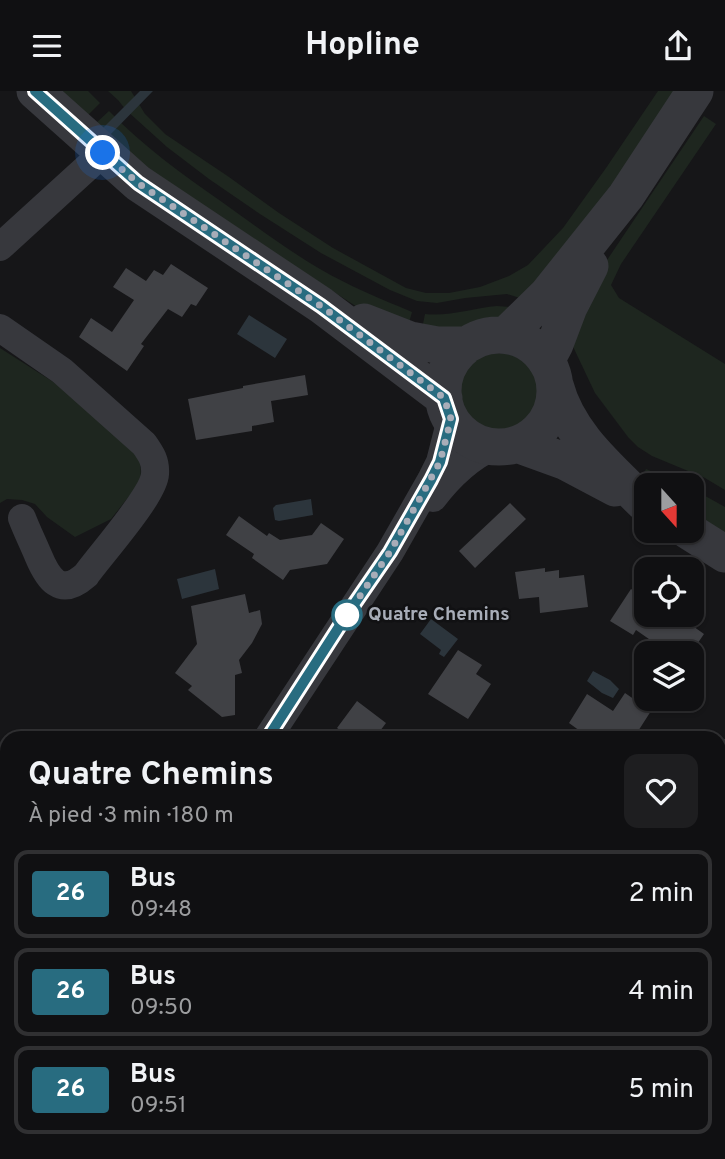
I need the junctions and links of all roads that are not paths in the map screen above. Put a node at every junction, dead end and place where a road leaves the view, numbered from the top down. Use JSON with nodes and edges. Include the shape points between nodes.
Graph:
{"nodes":[{"id":1,"x":35,"y":91,"type":"edge"},
{"id":2,"x":695,"y":91,"type":"edge"},
{"id":3,"x":103,"y":153,"type":"junction"},
{"id":4,"x":626,"y":196,"type":"junction"},
{"id":5,"x":0,"y":247,"type":"edge"},
{"id":6,"x":321,"y":306,"type":"junction"},
{"id":7,"x":0,"y":328,"type":"edge"},
{"id":8,"x":506,"y":335,"type":"junction"},
{"id":9,"x":467,"y":345,"type":"junction"},
{"id":10,"x":551,"y":373,"type":"junction"},
{"id":11,"x":447,"y":408,"type":"junction"},
{"id":12,"x":506,"y":445,"type":"junction"},
{"id":13,"x":634,"y":492,"type":"edge"},
{"id":14,"x":634,"y":497,"type":"edge"},
{"id":15,"x":22,"y":518,"type":"dead end"},
{"id":16,"x":704,"y":541,"type":"edge"},
{"id":17,"x":395,"y":543,"type":"junction"},
{"id":18,"x":725,"y":554,"type":"edge"},
{"id":19,"x":272,"y":731,"type":"edge"}],
"edges":[{"from":1,"to":3,"type":"street"},
{"from":2,"to":4,"type":"street"},
{"from":3,"to":5,"type":"street"},
{"from":3,"to":6,"type":"street","via":[[138,183]]},
{"from":4,"to":8,"type":"street","via":[[547,295]]},
{"from":4,"to":10,"type":"street","via":[[569,307],[555,344]]},
{"from":6,"to":9,"type":"street","via":[[410,340]]},
{"from":6,"to":11,"type":"street"},
{"from":7,"to":15,"type":"street","via":[[62,371],[154,458],[155,477],[145,498],[79,581],[61,586],[53,583]]},
{"from":8,"to":9,"type":"street"},
{"from":8,"to":10,"type":"street","via":[[539,352]]},
{"from":9,"to":11,"type":"street","via":[[451,363],[443,386]]},
{"from":10,"to":12,"type":"street","via":[[554,397],[546,421],[528,438]]},
{"from":10,"to":13,"type":"street","via":[[558,399],[579,436]]},
{"from":11,"to":12,"type":"street","via":[[457,428],[474,441]]},
{"from":11,"to":17,"type":"street","via":[[440,462]]},
{"from":12,"to":14,"type":"street","via":[[564,461]]},
{"from":12,"to":17,"type":"street","via":[[485,450],[454,474]]},
{"from":16,"to":18,"type":"street"},
{"from":17,"to":19,"type":"street"}]}
